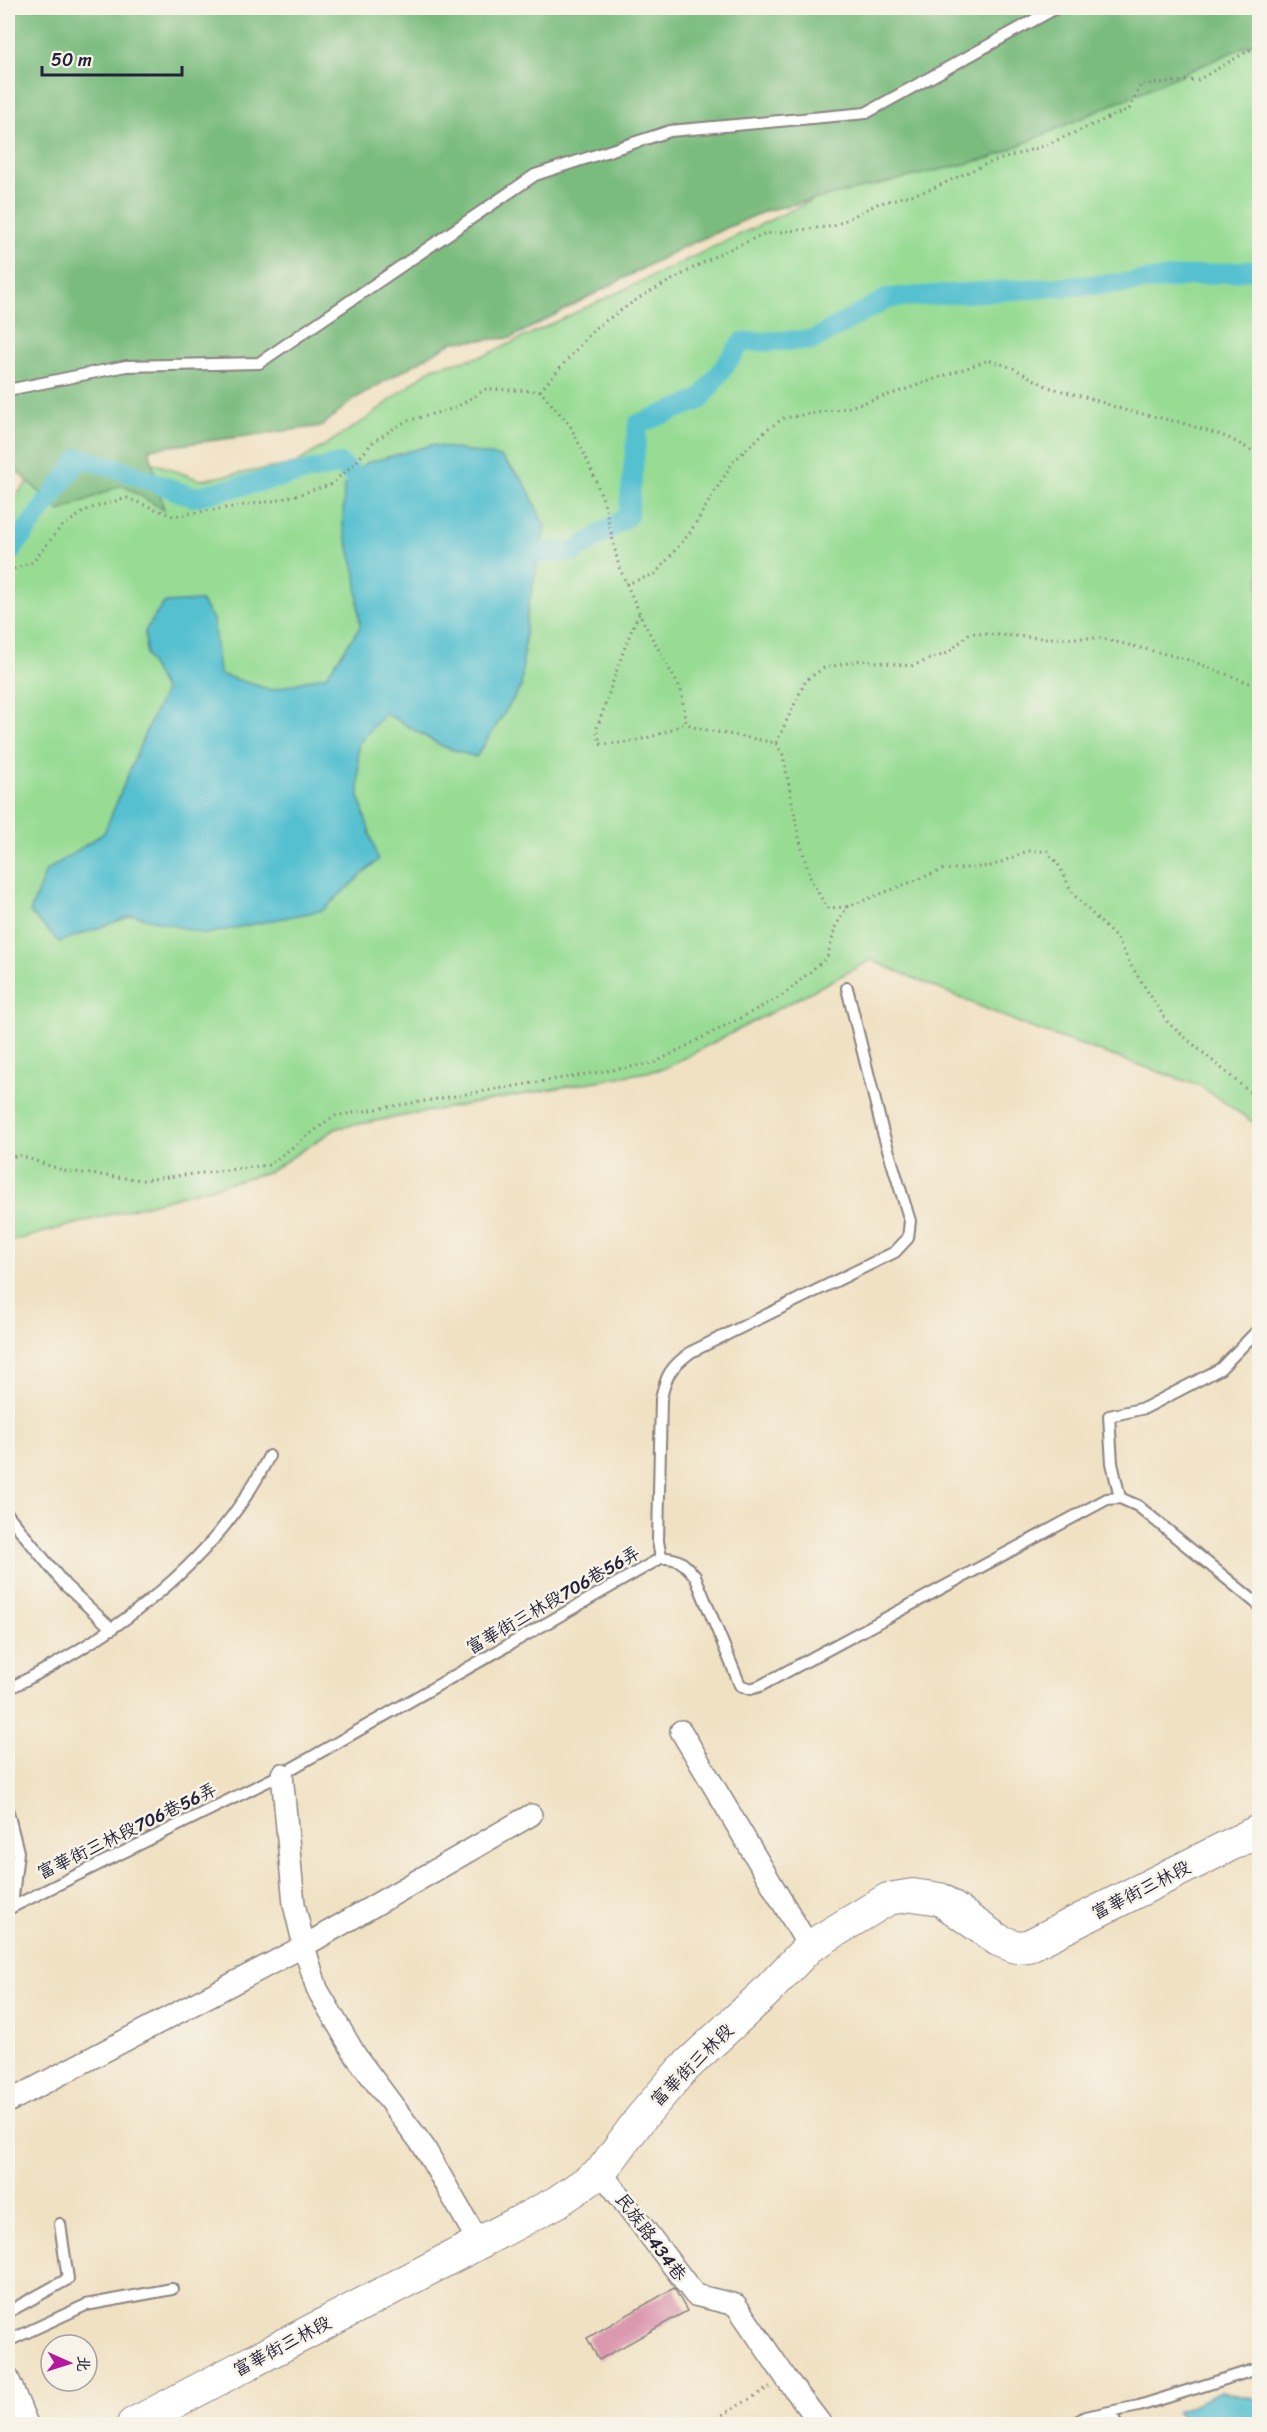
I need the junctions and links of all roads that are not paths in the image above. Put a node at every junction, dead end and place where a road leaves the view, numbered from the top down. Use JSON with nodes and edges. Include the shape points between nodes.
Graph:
{"nodes":[{"id":1,"x":1056,"y":8,"type":"edge"},
{"id":2,"x":8,"y":390,"type":"edge"},
{"id":3,"x":847,"y":988,"type":"dead end"},
{"id":4,"x":1260,"y":1328,"type":"edge"},
{"id":5,"x":268,"y":1456,"type":"dead end"},
{"id":6,"x":1119,"y":1498,"type":"junction"},
{"id":7,"x":8,"y":1515,"type":"edge"},
{"id":8,"x":661,"y":1558,"type":"junction"},
{"id":9,"x":1260,"y":1606,"type":"edge"},
{"id":10,"x":112,"y":1629,"type":"junction"},
{"id":11,"x":8,"y":1689,"type":"edge"},
{"id":12,"x":681,"y":1731,"type":"dead end"},
{"id":13,"x":282,"y":1774,"type":"junction"},
{"id":14,"x":8,"y":1812,"type":"edge"},
{"id":15,"x":531,"y":1815,"type":"dead end"},
{"id":16,"x":1260,"y":1830,"type":"edge"},
{"id":17,"x":10,"y":1907,"type":"edge"},
{"id":18,"x":304,"y":1946,"type":"junction"},
{"id":19,"x":809,"y":1947,"type":"junction"},
{"id":20,"x":8,"y":2102,"type":"edge"},
{"id":21,"x":601,"y":2172,"type":"junction"},
{"id":22,"x":60,"y":2224,"type":"dead end"},
{"id":23,"x":479,"y":2243,"type":"junction"},
{"id":24,"x":172,"y":2289,"type":"dead end"},
{"id":25,"x":8,"y":2312,"type":"edge"},
{"id":26,"x":8,"y":2342,"type":"edge"},
{"id":27,"x":1260,"y":2368,"type":"edge"},
{"id":28,"x":8,"y":2378,"type":"edge"},
{"id":29,"x":1111,"y":2412,"type":"junction"},
{"id":30,"x":27,"y":2424,"type":"edge"},
{"id":31,"x":133,"y":2424,"type":"edge"},
{"id":32,"x":821,"y":2424,"type":"edge"},
{"id":33,"x":1073,"y":2424,"type":"edge"},
{"id":34,"x":1116,"y":2424,"type":"edge"}],
"edges":[{"from":1,"to":2,"type":"lane","via":[[866,113],[670,131],[535,174],[259,363],[126,366]]},
{"from":3,"to":8,"type":"lane","via":[[910,1221],[908,1238],[895,1252],[692,1352],[674,1365],[665,1380],[661,1399]]},
{"from":4,"to":6,"type":"lane","via":[[1220,1369],[1145,1408],[1109,1416]]},
{"from":5,"to":10,"type":"lane","via":[[253,1488],[200,1553],[153,1600]]},
{"from":6,"to":8,"type":"lane","name":"富華街三林段706巷56弄","via":[[1107,1499],[750,1689],[740,1685],[695,1576],[684,1562]]},
{"from":6,"to":9,"type":"lane","via":[[1138,1506]]},
{"from":7,"to":10,"type":"lane","via":[[65,1585]]},
{"from":8,"to":13,"type":"lane","name":"富華街三林段706巷56弄"},
{"from":10,"to":11,"type":"lane","via":[[54,1666]]},
{"from":12,"to":19,"type":"street"},
{"from":13,"to":17,"type":"lane","name":"富華街三林段706巷56弄"},
{"from":13,"to":18,"type":"street","via":[[294,1904]]},
{"from":14,"to":17,"type":"lane","via":[[18,1852]]},
{"from":15,"to":18,"type":"street"},
{"from":16,"to":19,"type":"street","name":"富華街三林段","via":[[1028,1946],[1016,1947],[998,1940],[940,1899],[913,1895],[888,1899]]},
{"from":18,"to":20,"type":"street"},
{"from":18,"to":23,"type":"street","via":[[317,1989],[356,2056],[424,2147]]},
{"from":19,"to":21,"type":"street","name":"富華街三林段","via":[[681,2071]]},
{"from":21,"to":23,"type":"street","name":"富華街三林段","via":[[556,2202]]},
{"from":21,"to":32,"type":"street","name":"民族路434巷","via":[[695,2295],[736,2305]]},
{"from":22,"to":25,"type":"lane","via":[[68,2279]]},
{"from":23,"to":31,"type":"street","name":"富華街三林段"},
{"from":24,"to":26,"type":"lane","via":[[86,2305]]},
{"from":27,"to":29,"type":"lane"},
{"from":28,"to":30,"type":"street"},
{"from":29,"to":33,"type":"lane"},
{"from":29,"to":34,"type":"lane"}]}
